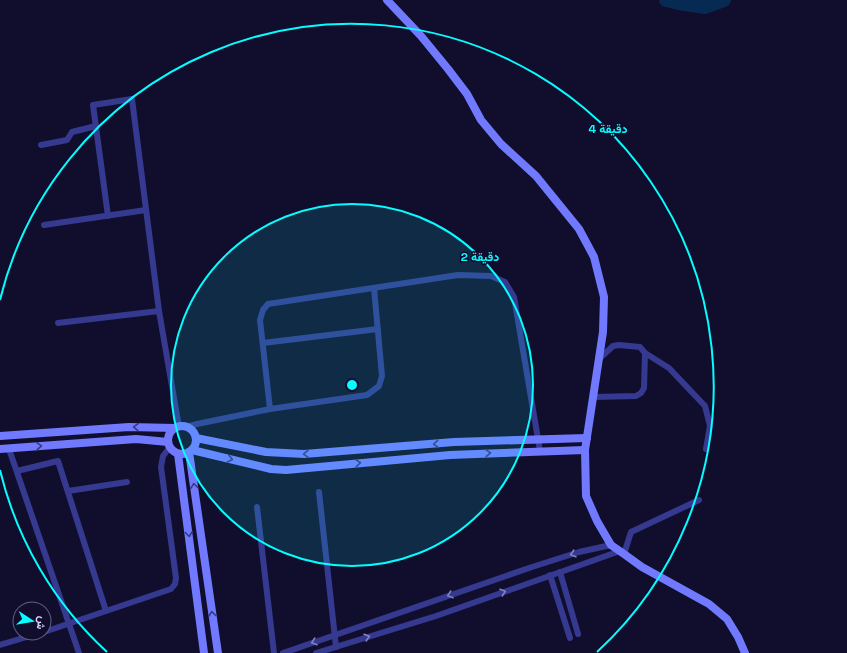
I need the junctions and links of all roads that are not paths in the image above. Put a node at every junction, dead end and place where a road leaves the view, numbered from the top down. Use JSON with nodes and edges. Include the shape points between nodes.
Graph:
{"nodes":[{"id":1,"x":387,"y":0,"type":"edge"},
{"id":2,"x":96,"y":126,"type":"junction"},
{"id":3,"x":41,"y":145,"type":"dead end"},
{"id":4,"x":146,"y":210,"type":"junction"},
{"id":5,"x":108,"y":216,"type":"junction"},
{"id":6,"x":44,"y":225,"type":"dead end"},
{"id":7,"x":374,"y":288,"type":"junction"},
{"id":8,"x":159,"y":311,"type":"junction"},
{"id":9,"x":58,"y":323,"type":"dead end"},
{"id":10,"x":378,"y":329,"type":"junction"},
{"id":11,"x":262,"y":343,"type":"junction"},
{"id":12,"x":646,"y":353,"type":"junction"},
{"id":13,"x":598,"y":360,"type":"junction"},
{"id":14,"x":593,"y":398,"type":"junction"},
{"id":15,"x":270,"y":409,"type":"junction"},
{"id":16,"x":180,"y":427,"type":"junction"},
{"id":17,"x":0,"y":436,"type":"edge"},
{"id":18,"x":196,"y":438,"type":"junction"},
{"id":19,"x":587,"y":438,"type":"junction"},
{"id":20,"x":538,"y":439,"type":"junction"},
{"id":21,"x":169,"y":445,"type":"junction"},
{"id":22,"x":0,"y":449,"type":"edge"},
{"id":23,"x":9,"y":449,"type":"junction"},
{"id":24,"x":706,"y":449,"type":"dead end"},
{"id":25,"x":585,"y":450,"type":"junction"},
{"id":26,"x":190,"y":451,"type":"junction"},
{"id":27,"x":540,"y":452,"type":"junction"},
{"id":28,"x":178,"y":454,"type":"junction"},
{"id":29,"x":17,"y":471,"type":"junction"},
{"id":30,"x":127,"y":482,"type":"dead end"},
{"id":31,"x":68,"y":491,"type":"junction"},
{"id":32,"x":319,"y":492,"type":"dead end"},
{"id":33,"x":699,"y":500,"type":"dead end"},
{"id":34,"x":257,"y":507,"type":"dead end"},
{"id":35,"x":611,"y":545,"type":"junction"},
{"id":36,"x":622,"y":553,"type":"junction"},
{"id":37,"x":560,"y":572,"type":"junction"},
{"id":38,"x":550,"y":575,"type":"junction"},
{"id":39,"x":106,"y":611,"type":"junction"},
{"id":40,"x":68,"y":624,"type":"junction"},
{"id":41,"x":52,"y":629,"type":"edge"},
{"id":42,"x":578,"y":634,"type":"dead end"},
{"id":43,"x":335,"y":635,"type":"junction"},
{"id":44,"x":570,"y":638,"type":"dead end"},
{"id":45,"x":13,"y":641,"type":"edge"},
{"id":46,"x":0,"y":645,"type":"edge"},
{"id":47,"x":336,"y":647,"type":"junction"},
{"id":48,"x":79,"y":653,"type":"edge"},
{"id":49,"x":204,"y":653,"type":"edge"},
{"id":50,"x":218,"y":653,"type":"edge"},
{"id":51,"x":274,"y":653,"type":"edge"},
{"id":52,"x":283,"y":653,"type":"edge"},
{"id":53,"x":316,"y":653,"type":"edge"},
{"id":54,"x":745,"y":653,"type":"edge"}],
"edges":[{"from":1,"to":13,"type":"street","via":[[448,69],[481,120],[501,144],[536,176],[579,229],[594,256],[604,297],[603,332]]},
{"from":2,"to":3,"type":"street","via":[[72,132],[67,140]]},
{"from":2,"to":4,"type":"street","via":[[93,105],[132,99]]},
{"from":2,"to":5,"type":"street"},
{"from":4,"to":5,"type":"street"},
{"from":4,"to":8,"type":"street"},
{"from":5,"to":6,"type":"street"},
{"from":7,"to":10,"type":"street"},
{"from":7,"to":11,"type":"street","via":[[268,304],[260,320]]},
{"from":7,"to":20,"type":"street","via":[[458,275],[491,276],[505,282],[514,297]]},
{"from":8,"to":9,"type":"street"},
{"from":8,"to":16,"type":"street"},
{"from":10,"to":11,"type":"street"},
{"from":10,"to":15,"type":"street","via":[[382,376],[379,386],[367,395]]},
{"from":11,"to":15,"type":"street"},
{"from":12,"to":13,"type":"street","via":[[640,347],[619,345],[613,346]]},
{"from":12,"to":14,"type":"street","via":[[644,388],[641,393],[636,396]]},
{"from":12,"to":24,"type":"street","via":[[669,368],[705,406],[710,426]]},
{"from":13,"to":14,"type":"street"},
{"from":14,"to":19,"type":"street"},
{"from":15,"to":16,"type":"street"},
{"from":16,"to":17,"type":"street","one_way":true,"via":[[129,427]]},
{"from":16,"to":18,"type":"street","via":[[193,431]]},
{"from":16,"to":21,"type":"street","via":[[168,437]]},
{"from":20,"to":18,"type":"street","one_way":true,"via":[[454,442],[304,454],[266,452]]},
{"from":18,"to":26,"type":"street"},
{"from":19,"to":20,"type":"street"},
{"from":19,"to":25,"type":"street"},
{"from":20,"to":27,"type":"street"},
{"from":23,"to":21,"type":"street","one_way":true,"via":[[136,439]]},
{"from":21,"to":28,"type":"street"},
{"from":21,"to":39,"type":"street","via":[[161,467],[175,584],[171,589]]},
{"from":22,"to":23,"type":"street"},
{"from":23,"to":29,"type":"street"},
{"from":25,"to":27,"type":"street"},
{"from":25,"to":35,"type":"street","via":[[586,496],[597,522]]},
{"from":26,"to":27,"type":"street","one_way":true,"via":[[286,470],[450,455]]},
{"from":26,"to":28,"type":"street"},
{"from":50,"to":26,"type":"street","one_way":true},
{"from":28,"to":49,"type":"street","one_way":true},
{"from":29,"to":31,"type":"street","via":[[58,461]]},
{"from":29,"to":40,"type":"street"},
{"from":30,"to":31,"type":"street"},
{"from":31,"to":39,"type":"street"},
{"from":32,"to":43,"type":"street"},
{"from":33,"to":36,"type":"street","via":[[631,532]]},
{"from":34,"to":51,"type":"street"},
{"from":35,"to":36,"type":"street"},
{"from":35,"to":43,"type":"street","one_way":true,"via":[[532,567]]},
{"from":36,"to":37,"type":"street"},
{"from":36,"to":54,"type":"street","via":[[709,604],[727,619]]},
{"from":37,"to":38,"type":"street"},
{"from":37,"to":42,"type":"street"},
{"from":38,"to":44,"type":"street"},
{"from":47,"to":38,"type":"street","one_way":true,"via":[[436,616]]},
{"from":39,"to":40,"type":"street"},
{"from":40,"to":41,"type":"street"},
{"from":40,"to":48,"type":"street"},
{"from":43,"to":47,"type":"street"},
{"from":43,"to":52,"type":"street","one_way":true},
{"from":45,"to":46,"type":"street"},
{"from":47,"to":53,"type":"street"}]}
